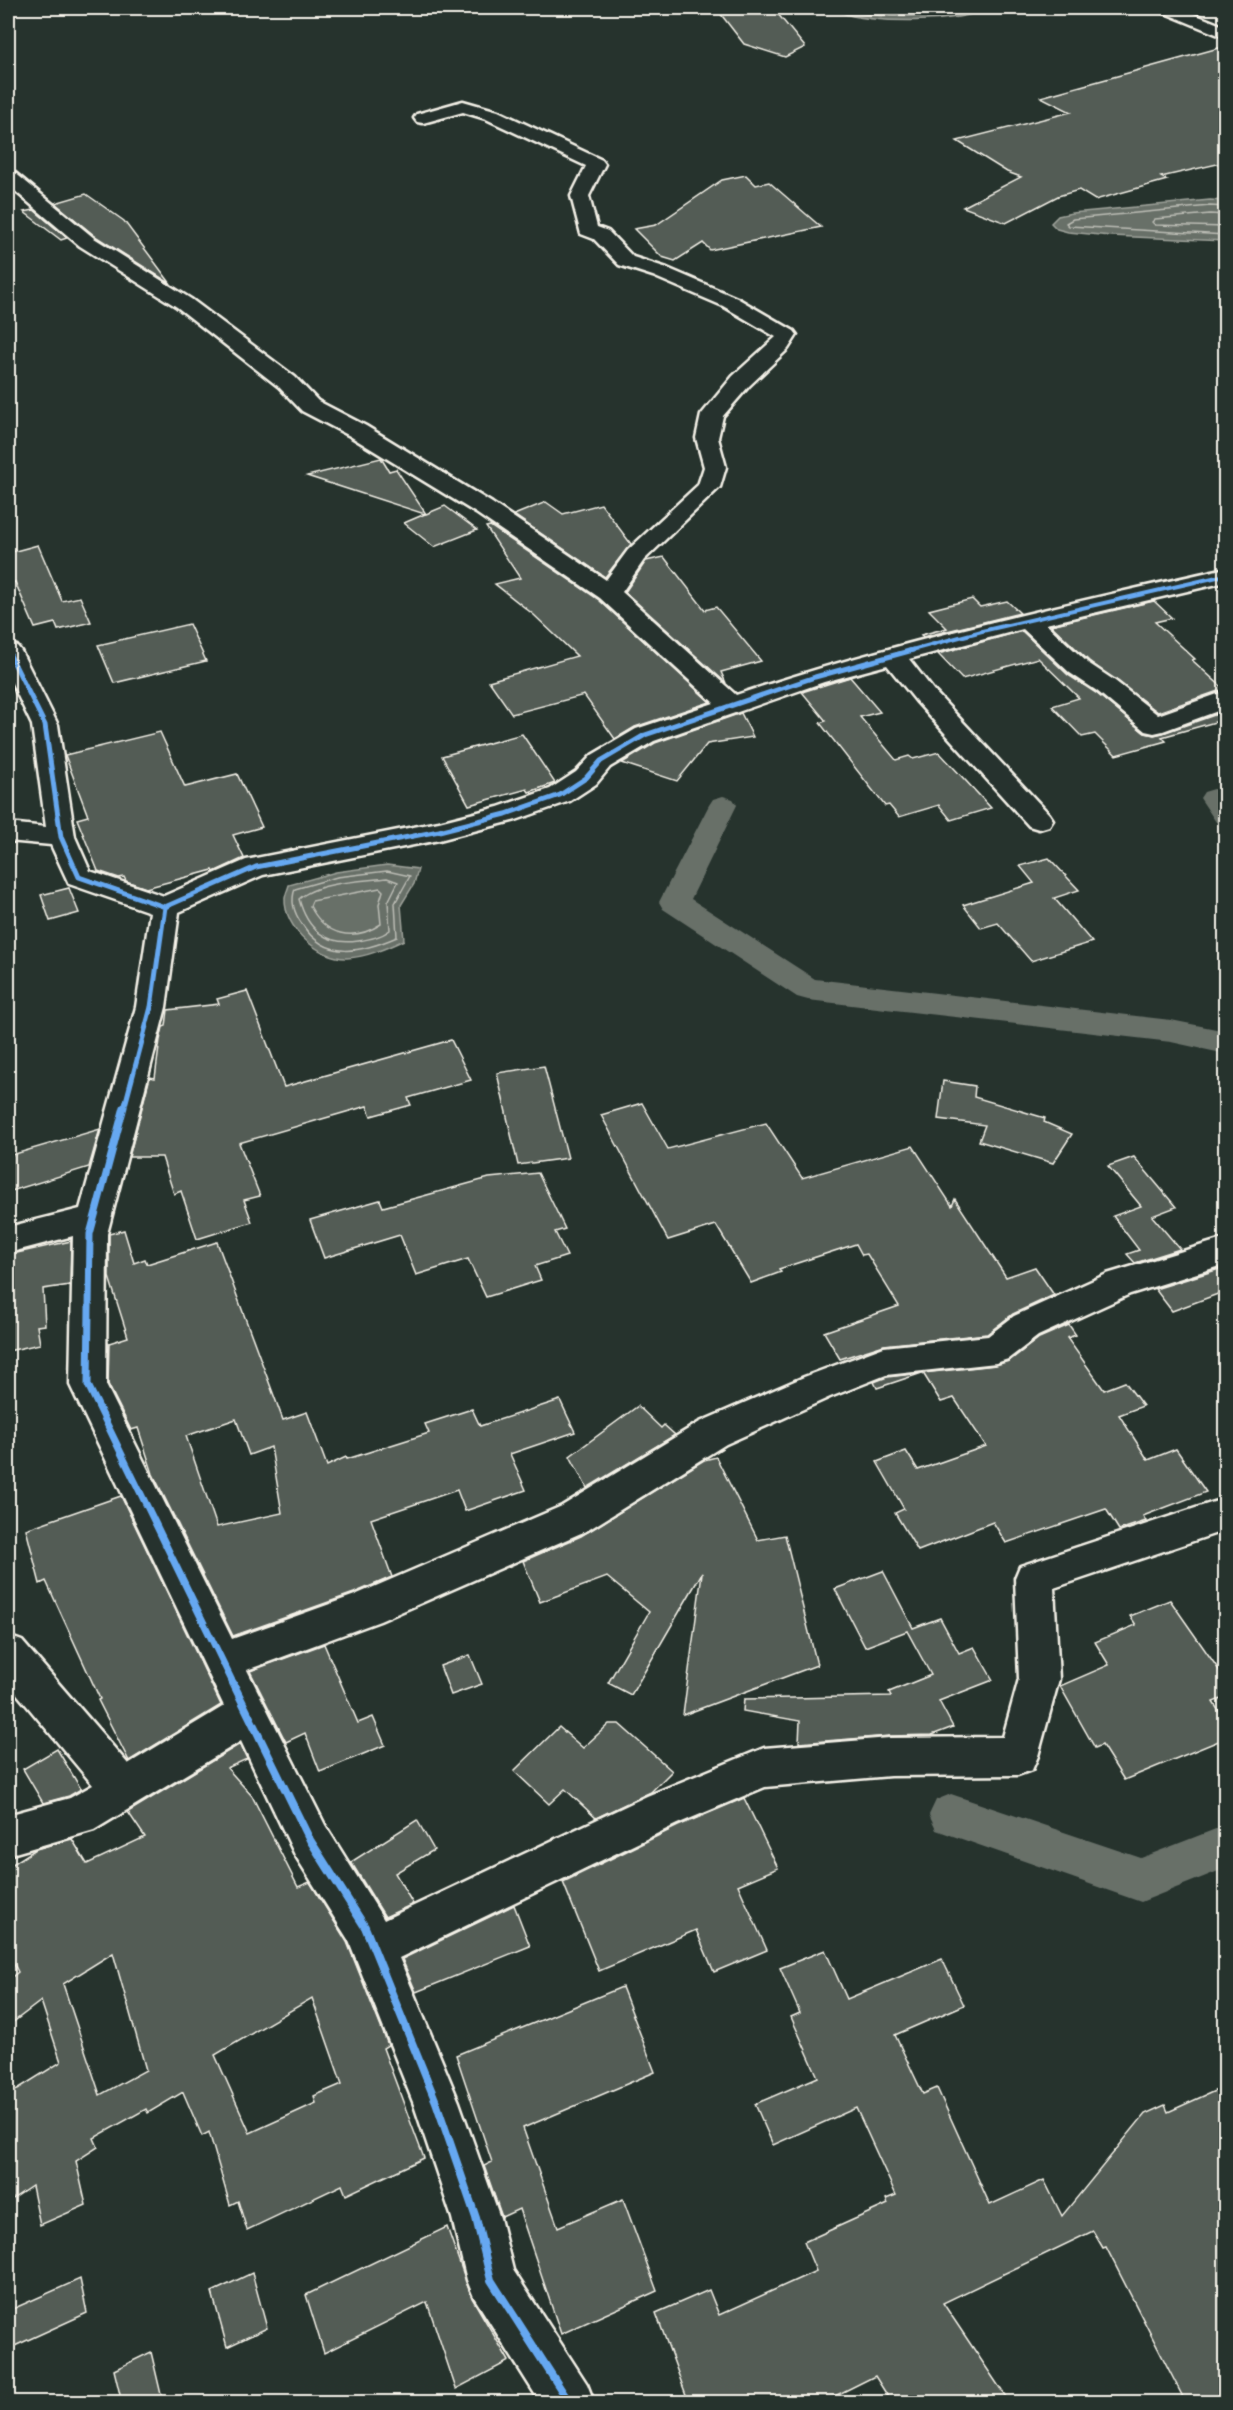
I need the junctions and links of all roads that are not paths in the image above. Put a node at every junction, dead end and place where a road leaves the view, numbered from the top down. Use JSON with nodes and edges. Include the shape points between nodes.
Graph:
{"nodes":[{"id":1,"x":1166,"y":8,"type":"edge"},
{"id":2,"x":1223,"y":27,"type":"edge"},
{"id":3,"x":423,"y":118,"type":"dead end"},
{"id":4,"x":8,"y":176,"type":"edge"},
{"id":5,"x":1226,"y":575,"type":"edge"},
{"id":6,"x":609,"y":593,"type":"junction"},
{"id":7,"x":1028,"y":620,"type":"junction"},
{"id":8,"x":8,"y":651,"type":"edge"},
{"id":9,"x":892,"y":654,"type":"junction"},
{"id":10,"x":1226,"y":699,"type":"edge"},
{"id":11,"x":732,"y":705,"type":"junction"},
{"id":12,"x":1039,"y":820,"type":"dead end"},
{"id":13,"x":8,"y":832,"type":"edge"},
{"id":14,"x":62,"y":837,"type":"junction"},
{"id":15,"x":165,"y":907,"type":"junction"},
{"id":16,"x":94,"y":1218,"type":"junction"},
{"id":17,"x":8,"y":1240,"type":"edge"},
{"id":18,"x":1226,"y":1251,"type":"edge"},
{"id":19,"x":1226,"y":1514,"type":"edge"},
{"id":20,"x":8,"y":1654,"type":"edge"},
{"id":21,"x":222,"y":1661,"type":"junction"},
{"id":22,"x":248,"y":1714,"type":"junction"},
{"id":23,"x":123,"y":1789,"type":"junction"},
{"id":24,"x":8,"y":1835,"type":"edge"},
{"id":25,"x":373,"y":1948,"type":"junction"},
{"id":26,"x":569,"y":2403,"type":"edge"}],
"edges":[{"from":1,"to":2,"type":"street"},
{"from":3,"to":6,"type":"street","via":[[463,106],[492,115],[596,164],[580,196],[588,230],[601,236],[626,261],[730,302],[787,335],[712,415],[707,438],[715,467],[709,487],[636,555]]},
{"from":4,"to":6,"type":"street","via":[[87,242],[184,303],[287,382],[310,406],[484,508]]},
{"from":5,"to":7,"type":"street"},
{"from":6,"to":11,"type":"street"},
{"from":7,"to":9,"type":"street"},
{"from":7,"to":10,"type":"street","via":[[1079,668],[1154,725]]},
{"from":8,"to":14,"type":"street","via":[[45,725]]},
{"from":9,"to":11,"type":"street"},
{"from":9,"to":12,"type":"street","via":[[925,696]]},
{"from":11,"to":15,"type":"street","via":[[645,735],[601,761],[560,795],[439,831],[256,867]]},
{"from":13,"to":14,"type":"street"},
{"from":14,"to":15,"type":"street","via":[[79,877]]},
{"from":15,"to":16,"type":"street","via":[[151,1007]]},
{"from":16,"to":17,"type":"street"},
{"from":16,"to":21,"type":"street","via":[[90,1234],[88,1385]]},
{"from":18,"to":21,"type":"street","via":[[1119,1284],[1026,1326],[996,1349],[884,1361],[817,1387],[713,1433],[575,1518],[366,1609]]},
{"from":19,"to":25,"type":"street","via":[[1034,1578],[1039,1679],[1018,1756],[890,1757],[764,1768],[662,1810]]},
{"from":20,"to":23,"type":"street"},
{"from":21,"to":22,"type":"street"},
{"from":22,"to":23,"type":"street"},
{"from":22,"to":25,"type":"street","via":[[310,1840],[365,1928]]},
{"from":23,"to":24,"type":"street","via":[[79,1816]]},
{"from":25,"to":26,"type":"street","via":[[436,2102],[476,2218],[491,2280]]}]}
